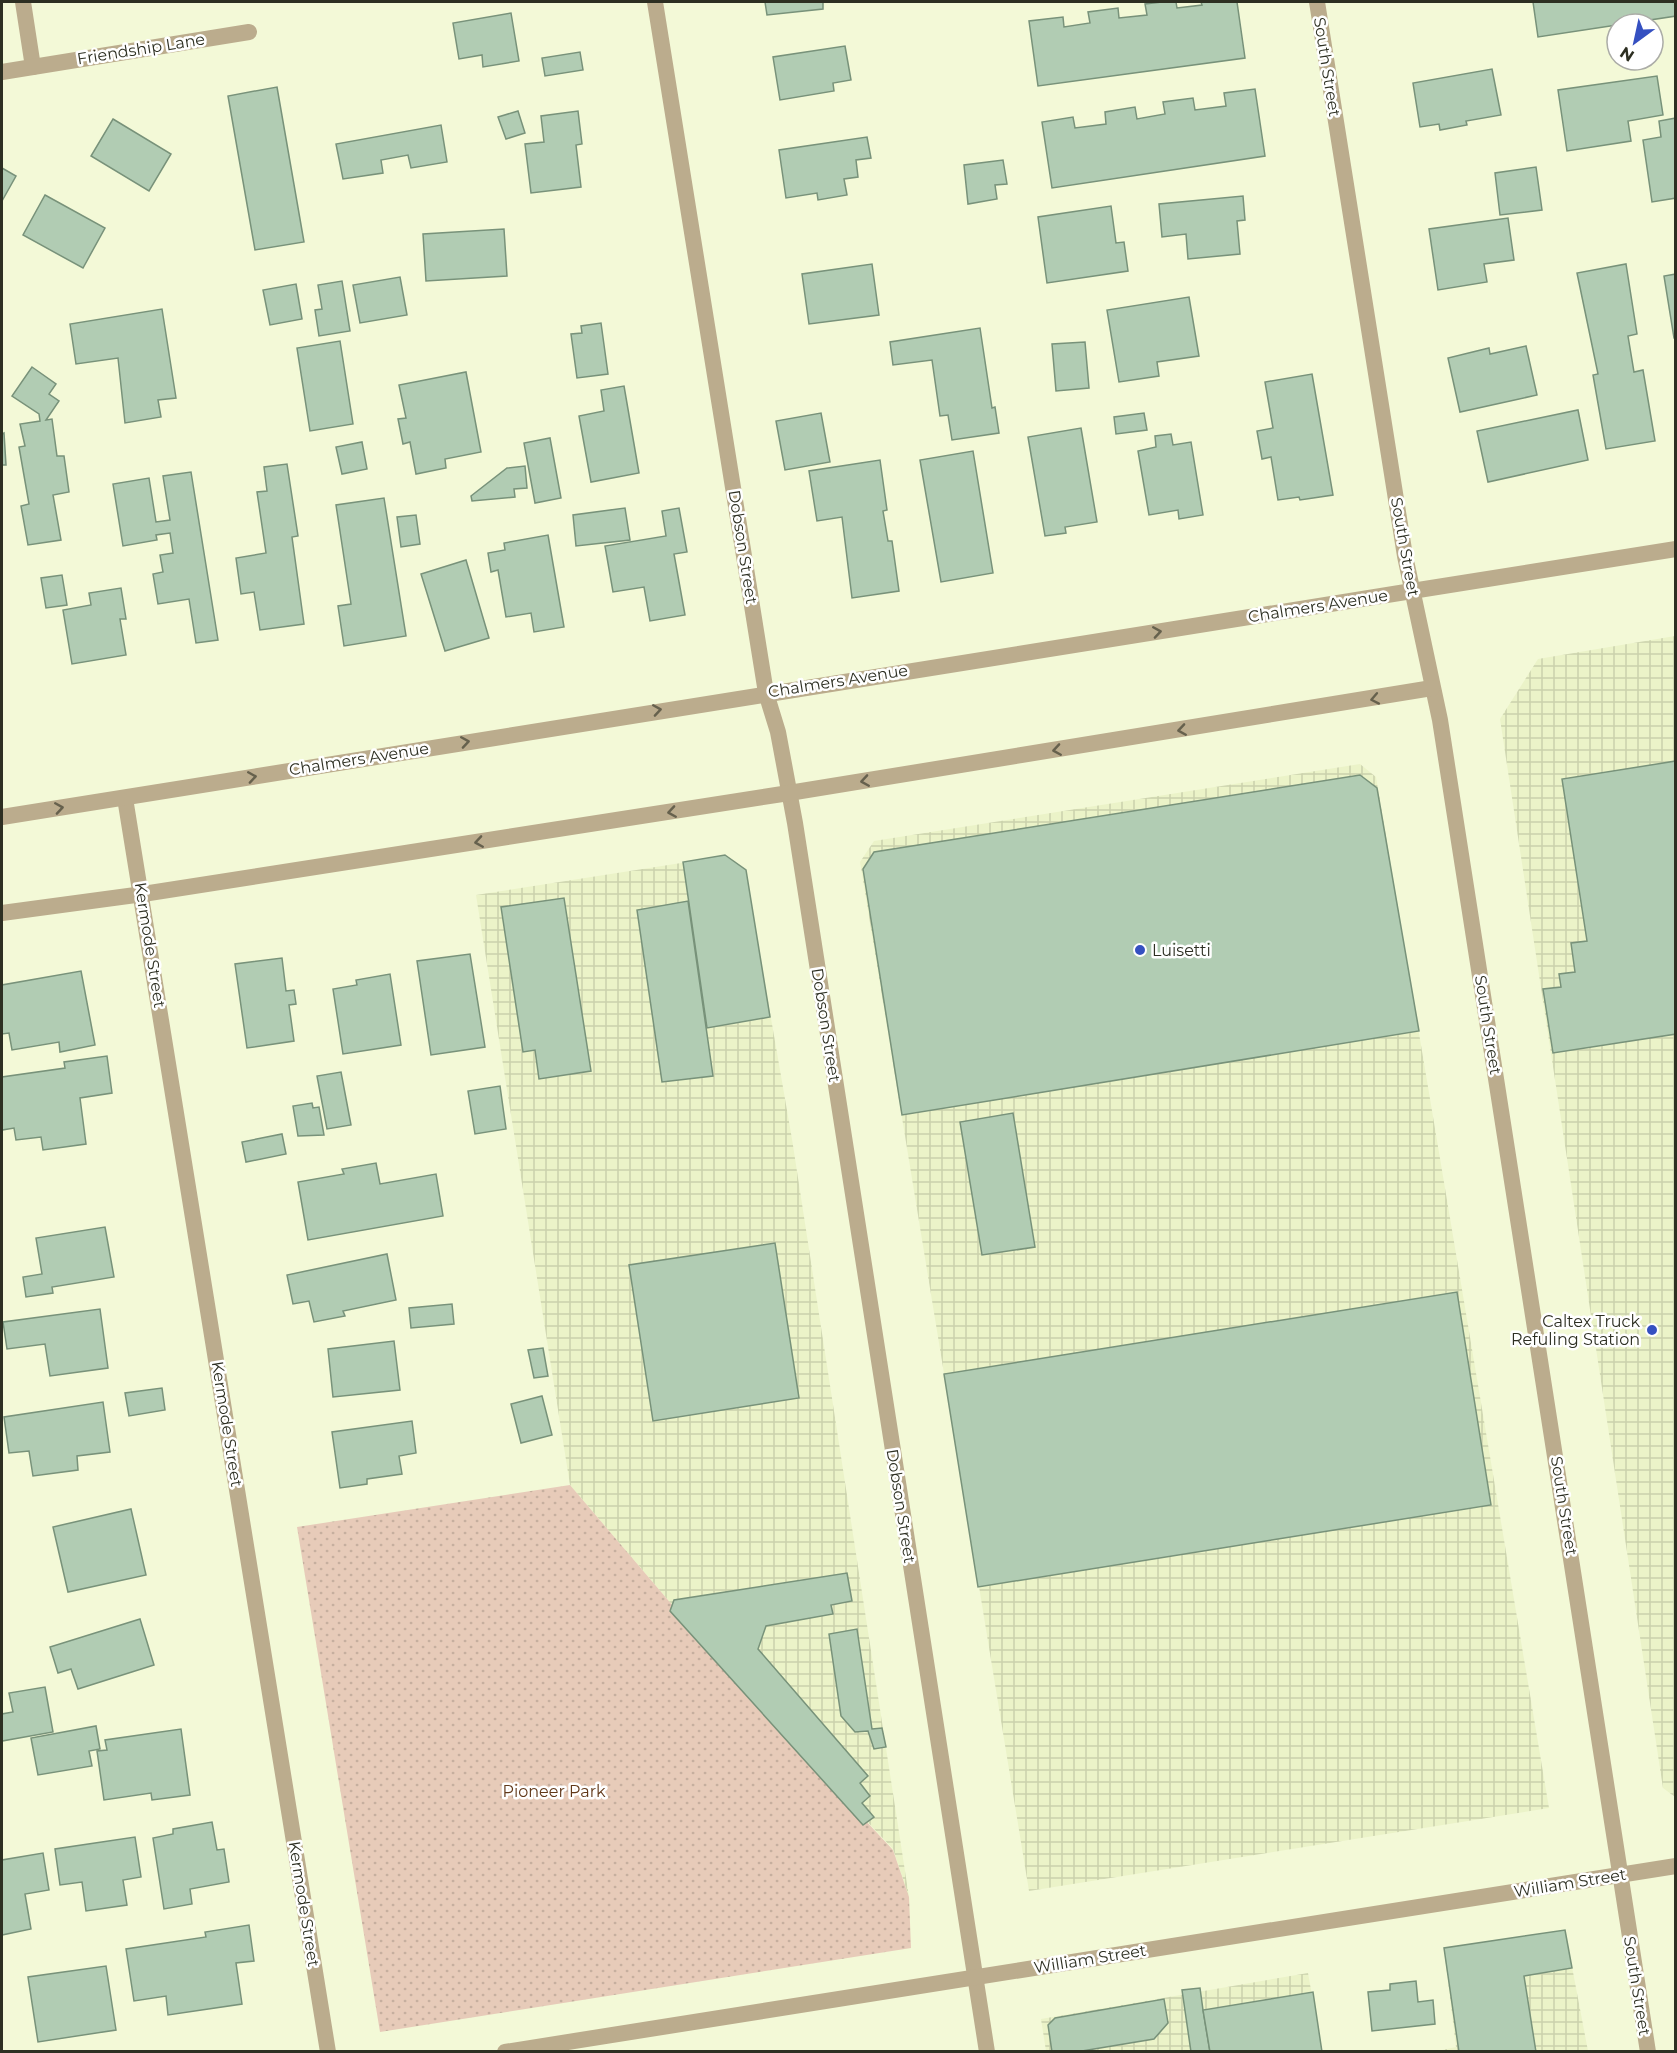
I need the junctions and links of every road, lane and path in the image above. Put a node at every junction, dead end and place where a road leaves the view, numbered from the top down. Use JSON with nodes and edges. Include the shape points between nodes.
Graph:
{"nodes":[{"id":1,"x":23,"y":2,"type":"edge"},
{"id":2,"x":655,"y":2,"type":"edge"},
{"id":3,"x":1317,"y":2,"type":"edge"},
{"id":4,"x":249,"y":32,"type":"dead end"},
{"id":5,"x":33,"y":67,"type":"junction"},
{"id":6,"x":2,"y":72,"type":"edge"},
{"id":7,"x":1676,"y":549,"type":"edge"},
{"id":8,"x":1412,"y":591,"type":"junction"},
{"id":9,"x":1432,"y":688,"type":"junction"},
{"id":10,"x":766,"y":693,"type":"junction"},
{"id":11,"x":789,"y":793,"type":"junction"},
{"id":12,"x":125,"y":798,"type":"junction"},
{"id":13,"x":2,"y":817,"type":"edge"},
{"id":14,"x":143,"y":894,"type":"junction"},
{"id":15,"x":2,"y":913,"type":"edge"},
{"id":16,"x":1676,"y":1866,"type":"edge"},
{"id":17,"x":1619,"y":1875,"type":"junction"},
{"id":18,"x":975,"y":1977,"type":"junction"},
{"id":19,"x":328,"y":2052,"type":"edge"},
{"id":20,"x":505,"y":2052,"type":"edge"},
{"id":21,"x":987,"y":2052,"type":"edge"},
{"id":22,"x":1648,"y":2052,"type":"edge"}],
"edges":[{"from":1,"to":5,"type":"street"},
{"from":2,"to":10,"type":"street","name":"Dobson Street"},
{"from":3,"to":8,"type":"street","name":"South Street"},
{"from":4,"to":5,"type":"street","name":"Friendship Lane"},
{"from":5,"to":6,"type":"street","name":"Friendship Lane"},
{"from":7,"to":8,"type":"street","name":"Chalmers Avenue"},
{"from":8,"to":9,"type":"street","name":"South Street"},
{"from":10,"to":8,"type":"street","name":"Chalmers Avenue","one_way":true},
{"from":9,"to":11,"type":"street","one_way":true},
{"from":9,"to":17,"type":"street","name":"South Street","via":[[1551,1420]]},
{"from":10,"to":11,"type":"street","name":"Dobson Street"},
{"from":12,"to":10,"type":"street","name":"Chalmers Avenue","one_way":true},
{"from":11,"to":14,"type":"street","one_way":true},
{"from":11,"to":18,"type":"street","name":"Dobson Street"},
{"from":13,"to":12,"type":"street","name":"Chalmers Avenue","one_way":true},
{"from":12,"to":14,"type":"street","name":"Kermode Street"},
{"from":14,"to":15,"type":"street"},
{"from":14,"to":19,"type":"street","name":"Kermode Street"},
{"from":16,"to":17,"type":"street","name":"William Street"},
{"from":17,"to":18,"type":"street","name":"William Street"},
{"from":17,"to":22,"type":"street","name":"South Street"},
{"from":18,"to":20,"type":"street","name":"William Street"},
{"from":18,"to":21,"type":"street","name":"Dobson Street"}]}
